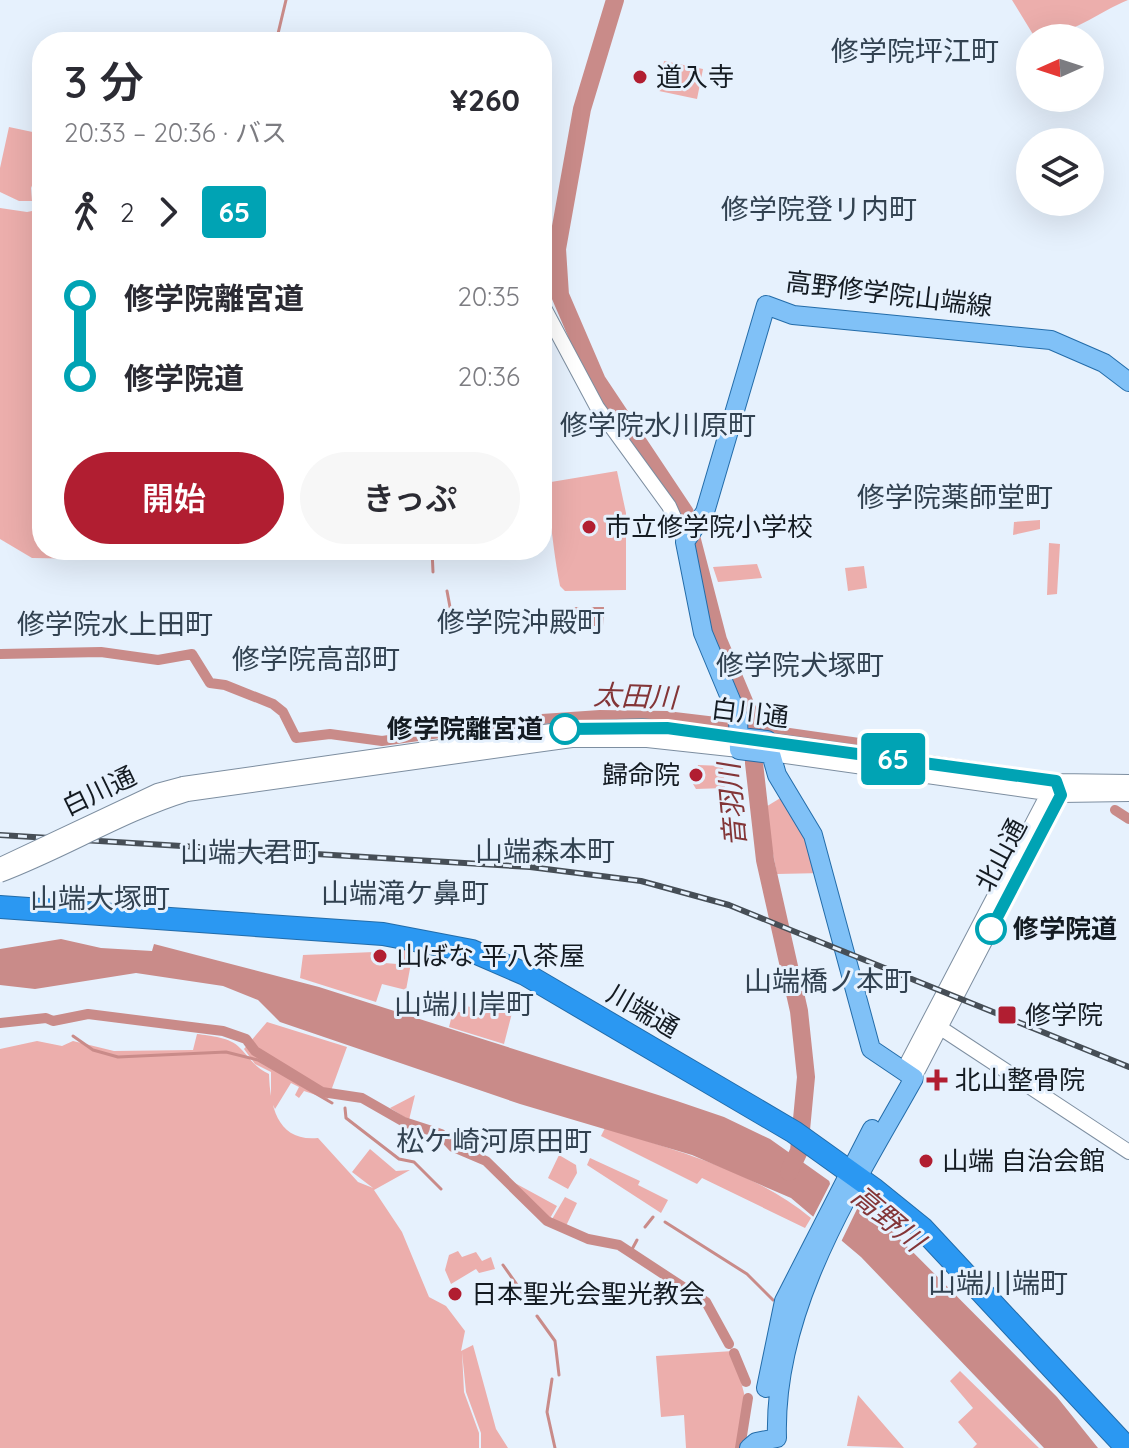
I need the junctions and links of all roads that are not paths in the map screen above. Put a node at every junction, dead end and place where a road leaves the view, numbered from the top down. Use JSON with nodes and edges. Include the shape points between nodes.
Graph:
{"nodes":[{"id":1,"x":552,"y":323,"type":"edge"},
{"id":2,"x":1129,"y":382,"type":"edge"},
{"id":3,"x":690,"y":535,"type":"junction"},
{"id":4,"x":754,"y":745,"type":"junction"},
{"id":5,"x":1129,"y":782,"type":"edge"},
{"id":6,"x":185,"y":789,"type":"junction"},
{"id":7,"x":1055,"y":790,"type":"junction"},
{"id":8,"x":1129,"y":794,"type":"edge"},
{"id":9,"x":0,"y":865,"type":"edge"},
{"id":10,"x":0,"y":875,"type":"edge"},
{"id":11,"x":0,"y":907,"type":"edge"},
{"id":12,"x":935,"y":1024,"type":"junction"},
{"id":13,"x":908,"y":1075,"type":"junction"},
{"id":14,"x":1129,"y":1152,"type":"edge"},
{"id":15,"x":853,"y":1178,"type":"junction"},
{"id":16,"x":772,"y":1443,"type":"edge"},
{"id":17,"x":749,"y":1448,"type":"edge"},
{"id":18,"x":1127,"y":1448,"type":"edge"}],
"edges":[{"from":1,"to":3,"type":"street","via":[[597,407]]},
{"from":2,"to":3,"type":"main road","name":"高野修学院山端線","via":[[1104,363],[1051,340],[793,315],[766,305],[705,512]]},
{"from":3,"to":4,"type":"main road","via":[[703,633]]},
{"from":4,"to":6,"type":"street","name":"白川通","via":[[572,740]]},
{"from":4,"to":7,"type":"street","name":"白川通"},
{"from":4,"to":13,"type":"main road","via":[[813,835],[871,1049]]},
{"from":5,"to":7,"type":"street","name":"白川通"},
{"from":6,"to":9,"type":"street","name":"白川通","bridge":true,"via":[[157,791]]},
{"from":6,"to":10,"type":"street","name":"白川通","bridge":true},
{"from":7,"to":8,"type":"street","name":"白川通"},
{"from":7,"to":12,"type":"street","name":"北山通"},
{"from":11,"to":15,"type":"highway","name":"川端通","via":[[356,931],[472,951],[525,974],[802,1138]]},
{"from":12,"to":13,"type":"street","name":"北山通"},
{"from":12,"to":14,"type":"street"},
{"from":13,"to":15,"type":"main road","name":"北山通"},
{"from":15,"to":16,"type":"main road","name":"北山通","via":[[796,1306],[780,1373]]},
{"from":15,"to":18,"type":"highway","name":"川端通","via":[[922,1228]]},
{"from":16,"to":17,"type":"main road"}]}
